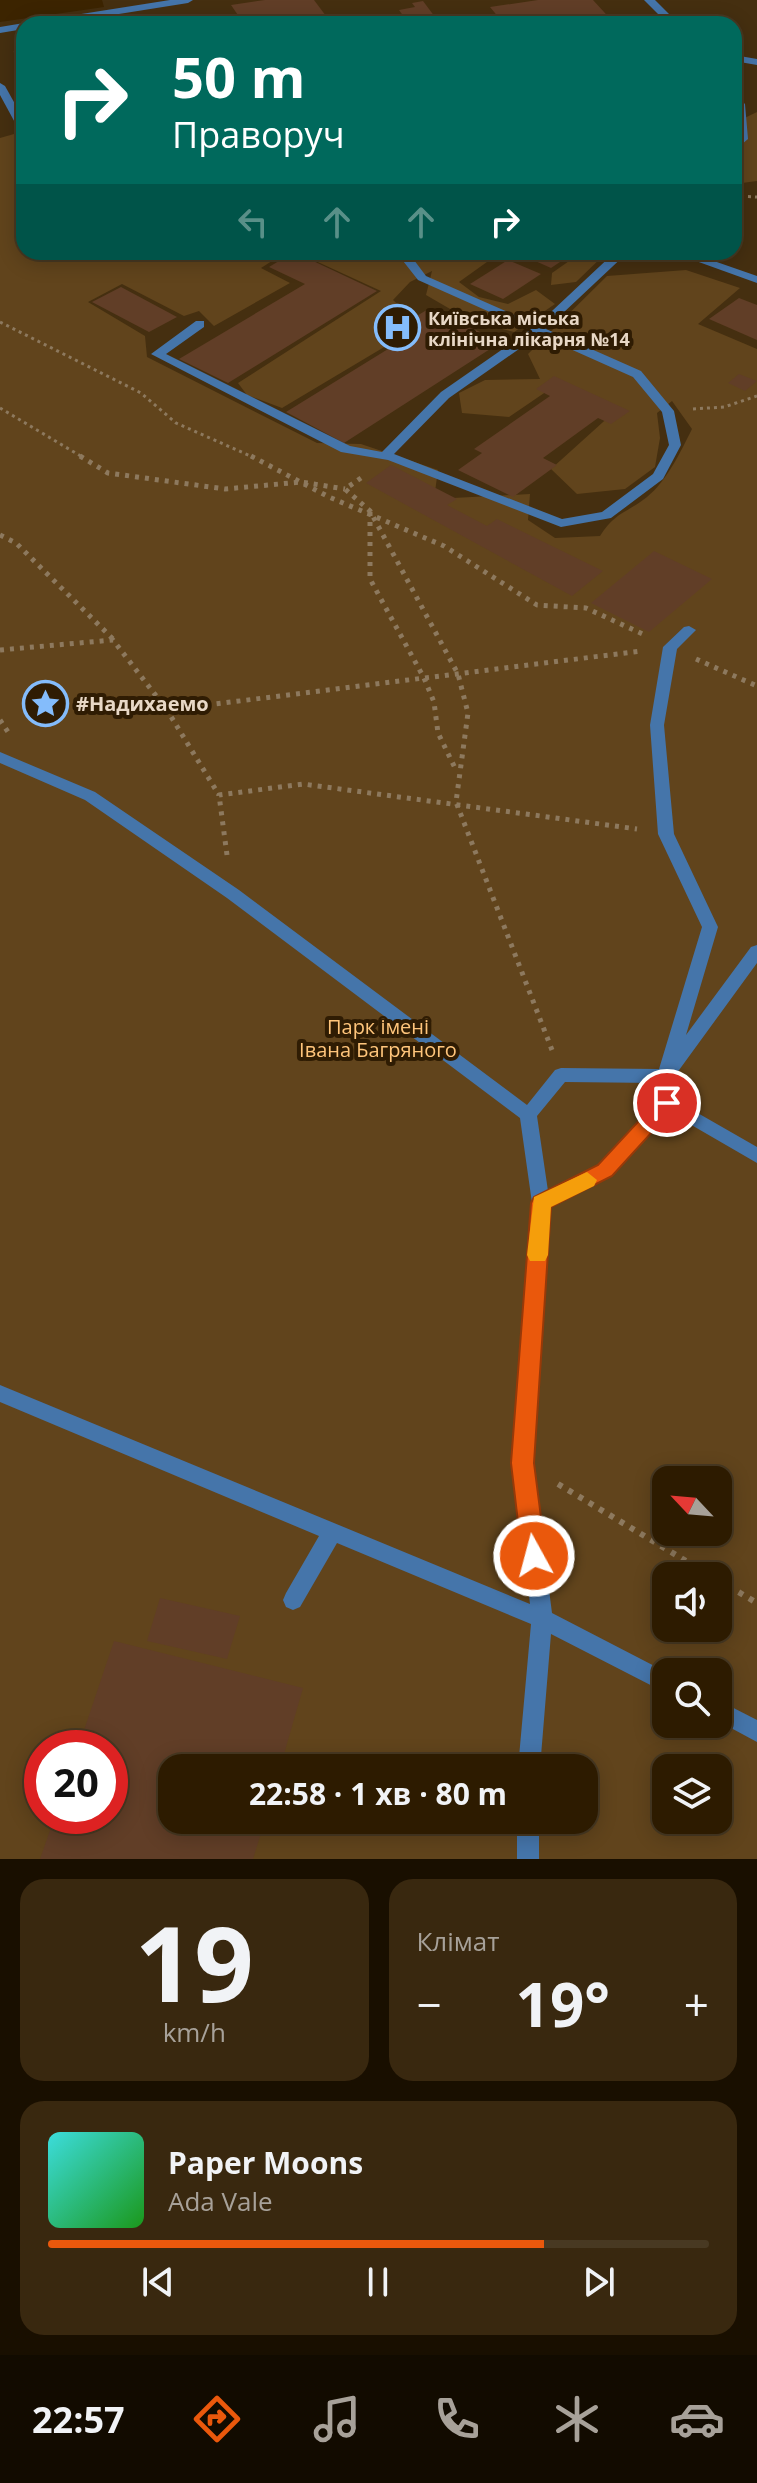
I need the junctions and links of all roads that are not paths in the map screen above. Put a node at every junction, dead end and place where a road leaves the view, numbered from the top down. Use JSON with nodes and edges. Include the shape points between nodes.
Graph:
{"nodes":[{"id":1,"x":88,"y":0,"type":"edge"},
{"id":2,"x":188,"y":0,"type":"edge"},
{"id":3,"x":649,"y":0,"type":"edge"},
{"id":4,"x":96,"y":14,"type":"junction"},
{"id":5,"x":84,"y":16,"type":"edge"},
{"id":6,"x":666,"y":16,"type":"edge"},
{"id":7,"x":0,"y":86,"type":"edge"},
{"id":8,"x":16,"y":115,"type":"edge"},
{"id":9,"x":408,"y":260,"type":"edge"},
{"id":10,"x":613,"y":260,"type":"edge"},
{"id":11,"x":699,"y":260,"type":"edge"},
{"id":12,"x":754,"y":280,"type":"edge"},
{"id":13,"x":200,"y":324,"type":"dead end"},
{"id":14,"x":538,"y":330,"type":"junction"},
{"id":15,"x":388,"y":456,"type":"junction"},
{"id":16,"x":689,"y":630,"type":"dead end"},
{"id":17,"x":0,"y":757,"type":"edge"},
{"id":18,"x":757,"y":951,"type":"edge"},
{"id":19,"x":665,"y":1076,"type":"junction"},
{"id":20,"x":667,"y":1103,"type":"junction"},
{"id":21,"x":528,"y":1115,"type":"junction"},
{"id":22,"x":757,"y":1156,"type":"edge"},
{"id":23,"x":541,"y":1203,"type":"junction"},
{"id":24,"x":0,"y":1393,"type":"edge"},
{"id":25,"x":332,"y":1532,"type":"junction"},
{"id":26,"x":293,"y":1600,"type":"dead end"},
{"id":27,"x":542,"y":1619,"type":"junction"},
{"id":28,"x":652,"y":1676,"type":"edge"},
{"id":29,"x":732,"y":1718,"type":"edge"},
{"id":30,"x":757,"y":1731,"type":"edge"},
{"id":31,"x":530,"y":1754,"type":"edge"},
{"id":32,"x":528,"y":1834,"type":"edge"},
{"id":33,"x":528,"y":1859,"type":"edge"}],
"edges":[{"from":1,"to":4,"type":"lane"},
{"from":2,"to":4,"type":"lane"},
{"from":3,"to":6,"type":"lane"},
{"from":4,"to":5,"type":"lane"},
{"from":7,"to":8,"type":"lane"},
{"from":9,"to":14,"type":"lane","via":[[422,278]]},
{"from":10,"to":14,"type":"lane"},
{"from":11,"to":12,"type":"lane"},
{"from":13,"to":15,"type":"lane","via":[[157,354],[346,449]]},
{"from":14,"to":15,"type":"lane","via":[[445,395]]},
{"from":14,"to":15,"type":"lane","via":[[637,374],[668,411],[675,445],[658,476],[606,515],[561,523]]},
{"from":16,"to":19,"type":"lane","via":[[670,647],[657,725],[666,834],[710,927]]},
{"from":17,"to":21,"type":"lane","via":[[90,796],[233,894]]},
{"from":18,"to":19,"type":"lane"},
{"from":19,"to":20,"type":"lane"},
{"from":19,"to":21,"type":"lane","via":[[561,1075]]},
{"from":20,"to":22,"type":"lane"},
{"from":20,"to":23,"type":"lane","via":[[605,1171]]},
{"from":21,"to":23,"type":"lane"},
{"from":23,"to":27,"type":"lane","via":[[523,1463]]},
{"from":24,"to":25,"type":"lane"},
{"from":25,"to":26,"type":"lane"},
{"from":25,"to":27,"type":"lane"},
{"from":27,"to":28,"type":"lane"},
{"from":27,"to":31,"type":"lane"},
{"from":29,"to":30,"type":"lane"},
{"from":32,"to":33,"type":"lane"}]}
